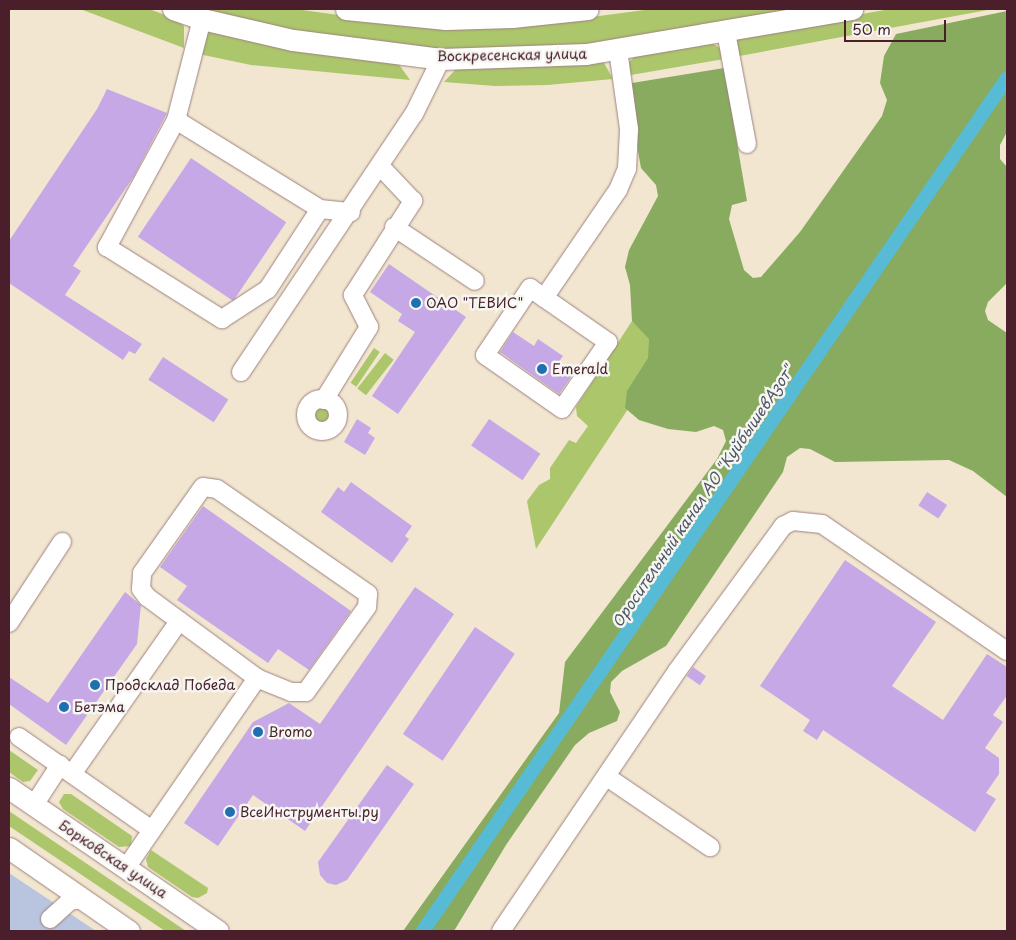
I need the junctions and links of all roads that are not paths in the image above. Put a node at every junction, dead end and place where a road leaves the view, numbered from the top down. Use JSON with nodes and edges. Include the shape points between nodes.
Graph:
{"nodes":[{"id":1,"x":173,"y":9,"type":"edge"},
{"id":2,"x":346,"y":9,"type":"edge"},
{"id":3,"x":588,"y":9,"type":"edge"},
{"id":4,"x":852,"y":9,"type":"edge"},
{"id":5,"x":446,"y":14,"type":"edge"},
{"id":6,"x":202,"y":19,"type":"junction"},
{"id":7,"x":726,"y":32,"type":"junction"},
{"id":8,"x":618,"y":50,"type":"junction"},
{"id":9,"x":441,"y":59,"type":"junction"},
{"id":10,"x":176,"y":120,"type":"junction"},
{"id":11,"x":748,"y":144,"type":"dead end"},
{"id":12,"x":380,"y":166,"type":"junction"},
{"id":13,"x":320,"y":209,"type":"junction"},
{"id":14,"x":351,"y":212,"type":"junction"},
{"id":15,"x":394,"y":228,"type":"junction"},
{"id":16,"x":474,"y":281,"type":"dead end"},
{"id":17,"x":544,"y":298,"type":"junction"},
{"id":18,"x":241,"y":372,"type":"dead end"},
{"id":19,"x":324,"y":400,"type":"dead end"},
{"id":20,"x":62,"y":542,"type":"dead end"},
{"id":21,"x":179,"y":621,"type":"junction"},
{"id":22,"x":9,"y":623,"type":"edge"},
{"id":23,"x":1007,"y":651,"type":"edge"},
{"id":24,"x":257,"y":678,"type":"junction"},
{"id":25,"x":19,"y":737,"type":"dead end"},
{"id":26,"x":66,"y":770,"type":"junction"},
{"id":27,"x":607,"y":777,"type":"junction"},
{"id":28,"x":9,"y":788,"type":"edge"},
{"id":29,"x":34,"y":804,"type":"junction"},
{"id":30,"x":152,"y":830,"type":"junction"},
{"id":31,"x":710,"y":847,"type":"dead end"},
{"id":32,"x":9,"y":848,"type":"edge"},
{"id":33,"x":126,"y":868,"type":"junction"},
{"id":34,"x":56,"y":882,"type":"junction"},
{"id":35,"x":81,"y":899,"type":"junction"},
{"id":36,"x":129,"y":931,"type":"edge"},
{"id":37,"x":218,"y":931,"type":"edge"},
{"id":38,"x":501,"y":931,"type":"edge"}],
"edges":[{"from":1,"to":6,"type":"main road","name":"Воскресенская улица"},
{"from":2,"to":5,"type":"main road"},
{"from":3,"to":5,"type":"main road","via":[[512,17]]},
{"from":4,"to":7,"type":"main road","name":"Воскресенская улица"},
{"from":6,"to":9,"type":"main road","name":"Воскресенская улица","via":[[293,40]]},
{"from":6,"to":10,"type":"lane"},
{"from":7,"to":8,"type":"main road","name":"Воскресенская улица"},
{"from":7,"to":11,"type":"lane"},
{"from":8,"to":9,"type":"main road","name":"Воскресенская улица"},
{"from":8,"to":17,"type":"lane","via":[[629,129],[627,169],[618,190]]},
{"from":9,"to":12,"type":"lane","via":[[414,114]]},
{"from":10,"to":13,"type":"lane"},
{"from":10,"to":13,"type":"lane","via":[[107,247],[222,319],[268,289]]},
{"from":12,"to":14,"type":"lane"},
{"from":12,"to":15,"type":"lane","via":[[413,201]]},
{"from":13,"to":14,"type":"lane"},
{"from":14,"to":18,"type":"lane"},
{"from":15,"to":16,"type":"lane"},
{"from":15,"to":19,"type":"lane","via":[[353,295],[369,326]]},
{"from":17,"to":17,"type":"lane","via":[[608,342],[562,409],[484,355],[530,288]]},
{"from":20,"to":22,"type":"lane"},
{"from":21,"to":24,"type":"lane"},
{"from":21,"to":24,"type":"lane","via":[[146,597],[142,589],[142,573],[203,487],[217,489],[364,589],[369,600],[367,607],[312,687],[298,694]]},
{"from":21,"to":26,"type":"lane"},
{"from":23,"to":27,"type":"lane","via":[[822,524],[793,521],[783,526],[677,671]]},
{"from":24,"to":30,"type":"lane"},
{"from":25,"to":26,"type":"lane"},
{"from":26,"to":29,"type":"lane"},
{"from":26,"to":30,"type":"lane"},
{"from":27,"to":31,"type":"lane"},
{"from":27,"to":38,"type":"lane"},
{"from":28,"to":29,"type":"main road","name":"Борковская улица"},
{"from":29,"to":33,"type":"main road","name":"Борковская улица"},
{"from":30,"to":33,"type":"lane"},
{"from":32,"to":34,"type":"main road"},
{"from":33,"to":37,"type":"main road","name":"Борковская улица"},
{"from":34,"to":35,"type":"main road"},
{"from":34,"to":35,"type":"lane","via":[[58,894],[50,919],[70,901]]},
{"from":35,"to":36,"type":"main road"}]}
